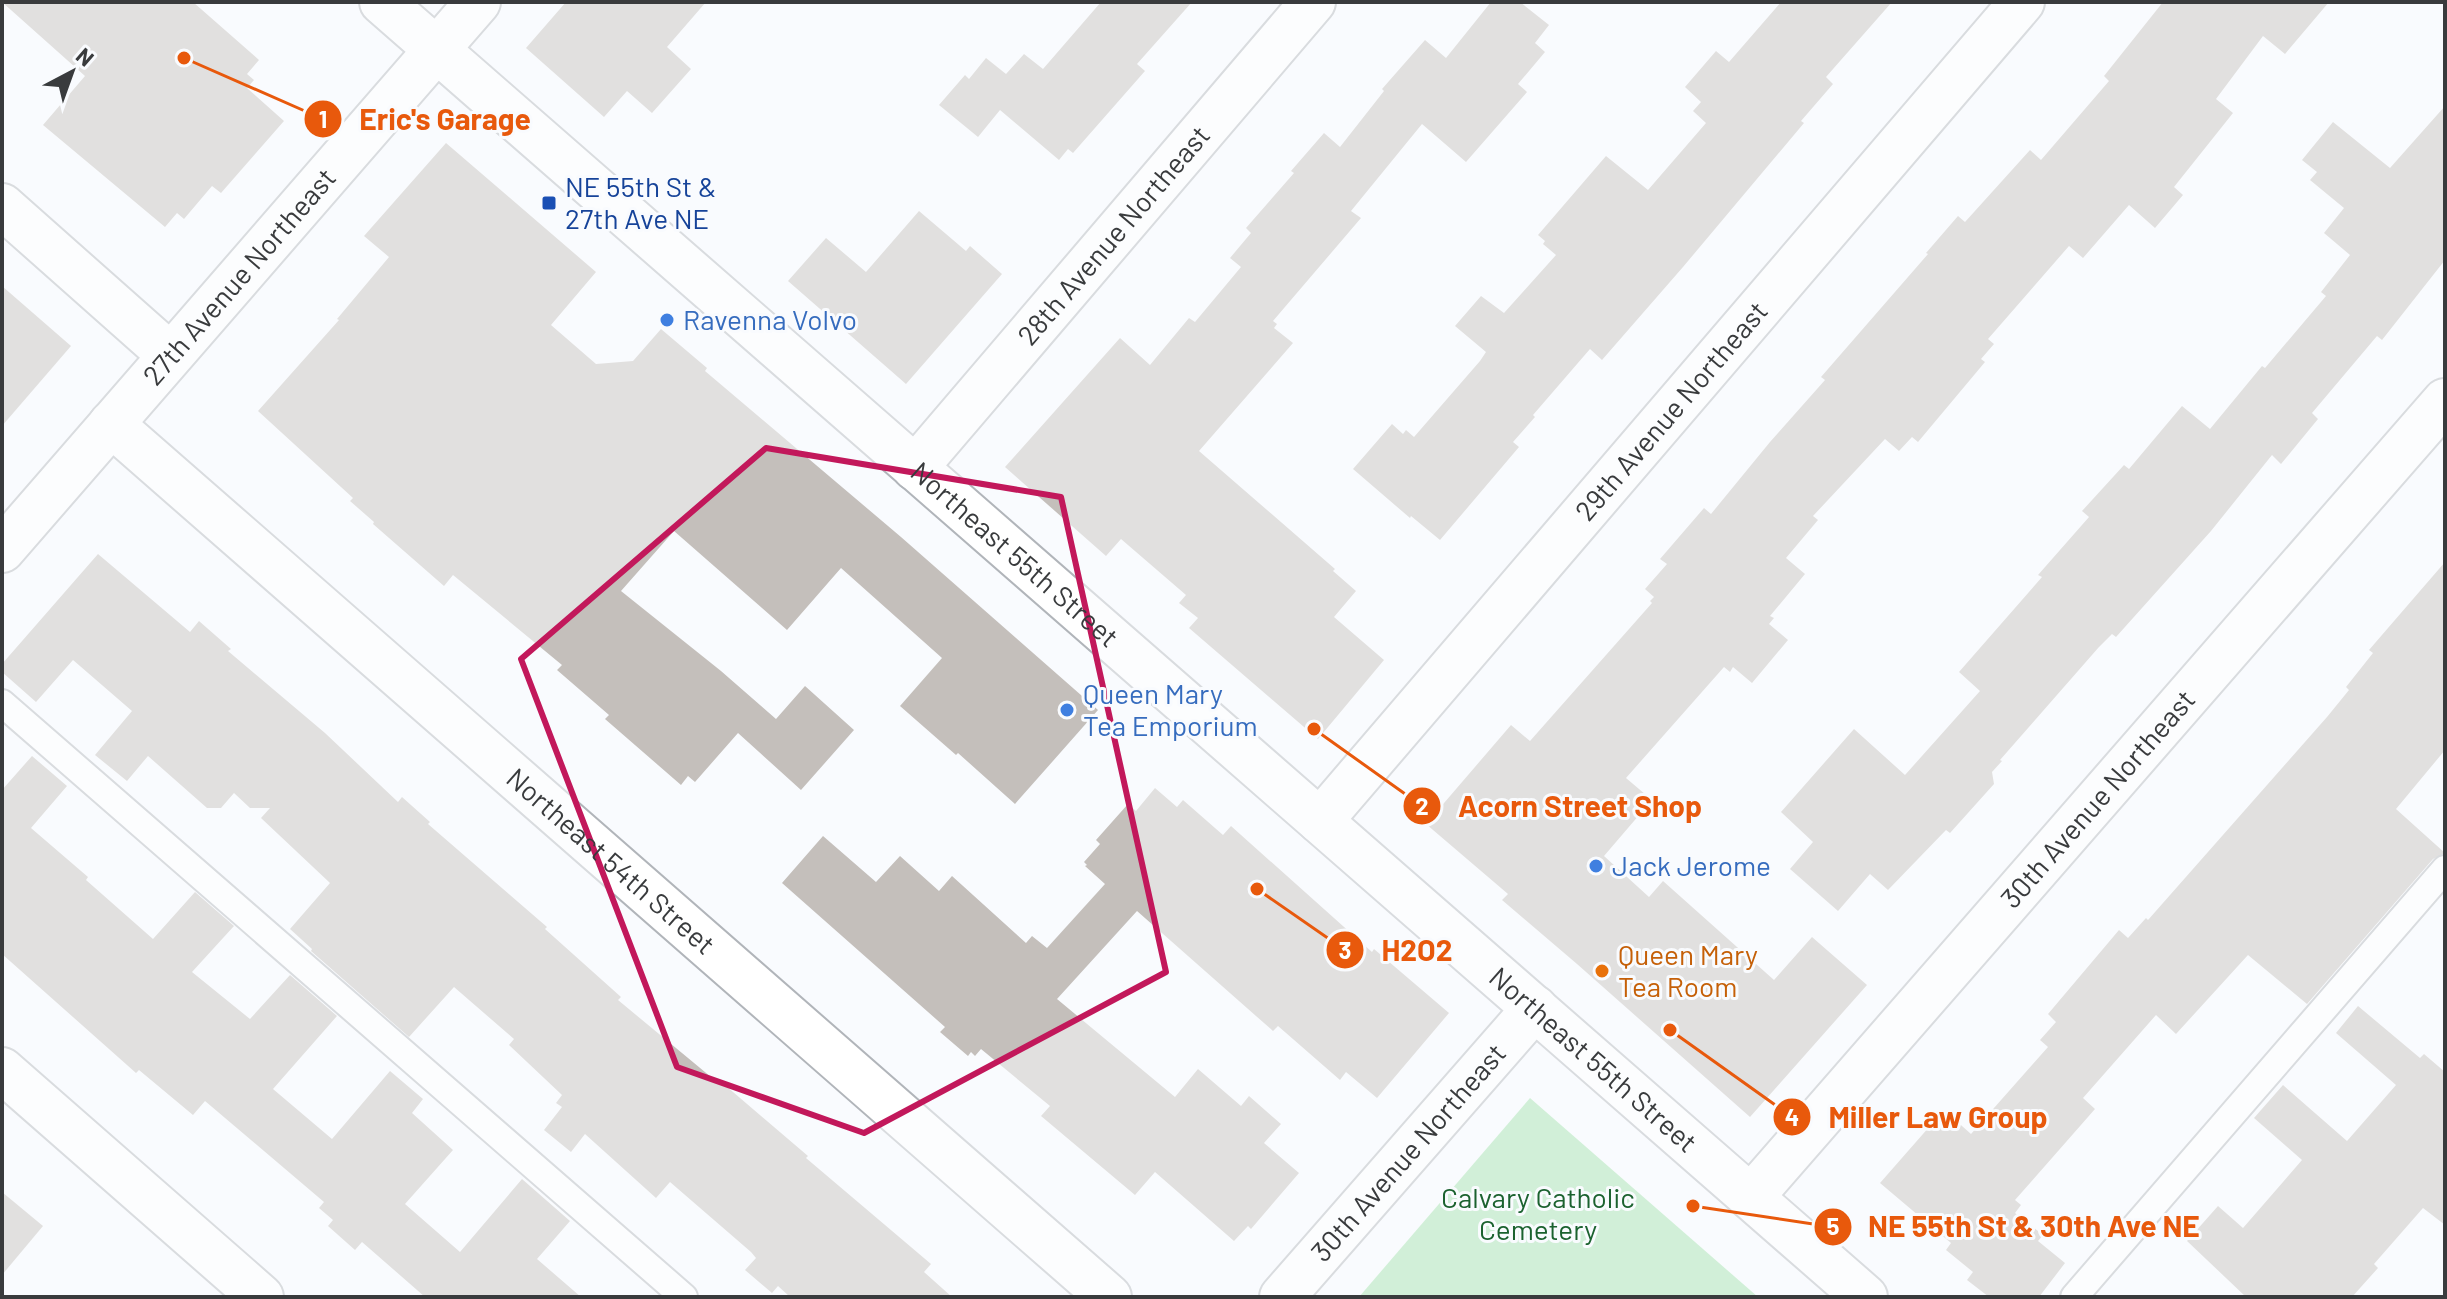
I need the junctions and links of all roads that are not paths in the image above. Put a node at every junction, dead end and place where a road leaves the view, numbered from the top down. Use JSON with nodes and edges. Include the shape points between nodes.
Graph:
{"nodes":[{"id":1,"x":382,"y":2,"type":"edge"},
{"id":2,"x":478,"y":2,"type":"edge"},
{"id":3,"x":1313,"y":2,"type":"edge"},
{"id":4,"x":2022,"y":2,"type":"edge"},
{"id":5,"x":437,"y":49,"type":"junction"},
{"id":6,"x":2,"y":206,"type":"edge"},
{"id":7,"x":170,"y":355,"type":"junction"},
{"id":8,"x":2445,"y":401,"type":"edge"},
{"id":9,"x":111,"y":424,"type":"junction"},
{"id":10,"x":915,"y":468,"type":"junction"},
{"id":11,"x":2,"y":550,"type":"edge"},
{"id":12,"x":2,"y":703,"type":"edge"},
{"id":13,"x":1320,"y":821,"type":"junction"},
{"id":14,"x":2445,"y":869,"type":"edge"},
{"id":15,"x":1535,"y":1008,"type":"junction"},
{"id":16,"x":2,"y":1070,"type":"edge"},
{"id":17,"x":1751,"y":1197,"type":"junction"},
{"id":18,"x":261,"y":1297,"type":"edge"},
{"id":19,"x":684,"y":1297,"type":"edge"},
{"id":20,"x":1109,"y":1297,"type":"edge"},
{"id":21,"x":1282,"y":1297,"type":"edge"},
{"id":22,"x":1865,"y":1297,"type":"edge"},
{"id":23,"x":2074,"y":1297,"type":"edge"}],
"edges":[{"from":1,"to":5,"type":"street","name":"Northeast 55th Street"},
{"from":2,"to":5,"type":"street","name":"27th Avenue Northeast"},
{"from":3,"to":10,"type":"street","name":"28th Avenue Northeast"},
{"from":4,"to":13,"type":"street","name":"29th Avenue Northeast"},
{"from":5,"to":7,"type":"street","name":"27th Avenue Northeast"},
{"from":5,"to":10,"type":"street","name":"Northeast 55th Street"},
{"from":6,"to":7,"type":"street"},
{"from":7,"to":9,"type":"street","name":"27th Avenue Northeast"},
{"from":8,"to":17,"type":"street","name":"30th Avenue Northeast"},
{"from":9,"to":11,"type":"street","name":"27th Avenue Northeast"},
{"from":9,"to":20,"type":"street","name":"Northeast 54th Street"},
{"from":10,"to":13,"type":"street","name":"Northeast 55th Street"},
{"from":12,"to":19,"type":"lane"},
{"from":13,"to":15,"type":"street","name":"Northeast 55th Street"},
{"from":14,"to":23,"type":"lane"},
{"from":15,"to":17,"type":"street","name":"Northeast 55th Street"},
{"from":15,"to":21,"type":"street","name":"30th Avenue Northeast"},
{"from":16,"to":18,"type":"street"},
{"from":17,"to":22,"type":"street","name":"Northeast 55th Street"}]}
